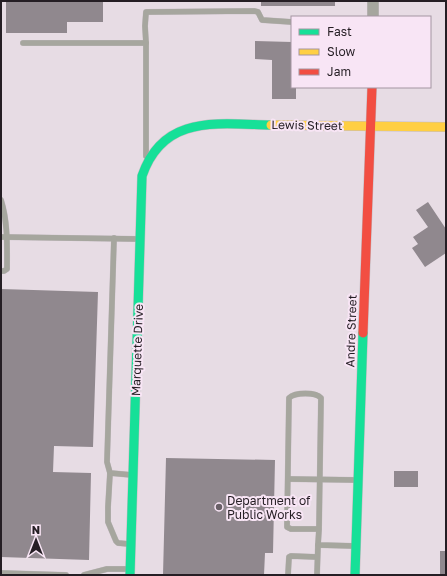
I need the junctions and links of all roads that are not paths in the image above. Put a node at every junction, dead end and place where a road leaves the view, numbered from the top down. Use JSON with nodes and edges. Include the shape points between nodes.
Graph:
{"nodes":[{"id":1,"x":373,"y":1,"type":"edge"},
{"id":2,"x":373,"y":16,"type":"edge"},
{"id":3,"x":291,"y":22,"type":"edge"},
{"id":4,"x":23,"y":43,"type":"dead end"},
{"id":5,"x":146,"y":43,"type":"junction"},
{"id":6,"x":372,"y":88,"type":"edge"},
{"id":7,"x":372,"y":126,"type":"junction"},
{"id":8,"x":446,"y":127,"type":"edge"},
{"id":9,"x":171,"y":136,"type":"joint"},
{"id":10,"x":146,"y":162,"type":"junction"},
{"id":11,"x":1,"y":200,"type":"edge"},
{"id":12,"x":2,"y":209,"type":"edge"},
{"id":13,"x":4,"y":237,"type":"edge"},
{"id":14,"x":114,"y":238,"type":"junction"},
{"id":15,"x":140,"y":239,"type":"junction"},
{"id":16,"x":1,"y":271,"type":"edge"},
{"id":17,"x":110,"y":474,"type":"junction"},
{"id":18,"x":133,"y":475,"type":"junction"},
{"id":19,"x":288,"y":479,"type":"junction"},
{"id":20,"x":320,"y":480,"type":"junction"},
{"id":21,"x":358,"y":480,"type":"junction"},
{"id":22,"x":319,"y":529,"type":"junction"},
{"id":23,"x":131,"y":544,"type":"junction"},
{"id":24,"x":318,"y":545,"type":"junction"},
{"id":25,"x":356,"y":546,"type":"junction"},
{"id":26,"x":317,"y":557,"type":"junction"},
{"id":27,"x":130,"y":572,"type":"edge"},
{"id":28,"x":1,"y":573,"type":"edge"},
{"id":29,"x":66,"y":575,"type":"edge"},
{"id":30,"x":84,"y":575,"type":"edge"},
{"id":31,"x":288,"y":575,"type":"edge"},
{"id":32,"x":317,"y":575,"type":"edge"},
{"id":33,"x":355,"y":575,"type":"edge"}],
"edges":[{"from":1,"to":2,"type":"street"},
{"from":3,"to":5,"type":"lane","via":[[262,20],[258,12],[254,11],[146,12]]},
{"from":4,"to":5,"type":"lane"},
{"from":5,"to":10,"type":"lane"},
{"from":6,"to":7,"type":"street","name":"Andre Street"},
{"from":7,"to":8,"type":"street","name":"Lewis Street"},
{"from":7,"to":9,"type":"street","name":"Lewis Street","via":[[212,124],[198,125]]},
{"from":7,"to":21,"type":"street","name":"Andre Street"},
{"from":9,"to":10,"type":"street","name":"Marquette Drive","via":[[162,141]]},
{"from":10,"to":15,"type":"street","name":"Marquette Drive","via":[[142,176]]},
{"from":11,"to":12,"type":"lane"},
{"from":12,"to":13,"type":"lane"},
{"from":13,"to":14,"type":"lane"},
{"from":13,"to":16,"type":"lane","via":[[7,269]]},
{"from":14,"to":15,"type":"lane"},
{"from":14,"to":17,"type":"lane","via":[[107,462]]},
{"from":15,"to":18,"type":"street","name":"Marquette Drive"},
{"from":17,"to":18,"type":"lane"},
{"from":17,"to":23,"type":"lane","via":[[108,522],[118,543]]},
{"from":18,"to":23,"type":"street","name":"Marquette Drive"},
{"from":19,"to":20,"type":"lane"},
{"from":19,"to":20,"type":"lane","via":[[289,398],[294,394],[317,395],[321,398]]},
{"from":19,"to":22,"type":"lane","via":[[287,527]]},
{"from":20,"to":21,"type":"lane"},
{"from":20,"to":22,"type":"lane"},
{"from":21,"to":25,"type":"street","name":"Andre Street"},
{"from":22,"to":24,"type":"lane"},
{"from":23,"to":27,"type":"street","name":"Marquette Drive"},
{"from":24,"to":25,"type":"lane"},
{"from":24,"to":26,"type":"lane"},
{"from":25,"to":33,"type":"street","name":"Andre Street"},
{"from":26,"to":31,"type":"lane","via":[[289,557]]},
{"from":26,"to":32,"type":"lane"},
{"from":27,"to":30,"type":"lane","via":[[107,569]]},
{"from":28,"to":29,"type":"lane"}]}
